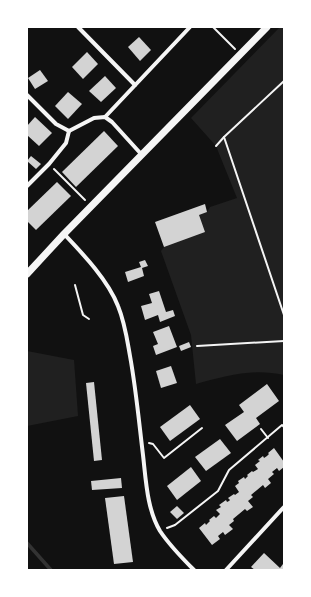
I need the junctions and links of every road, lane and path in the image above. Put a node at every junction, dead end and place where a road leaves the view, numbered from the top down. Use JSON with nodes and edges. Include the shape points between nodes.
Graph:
{"nodes":[{"id":1,"x":78,"y":27,"type":"edge"},
{"id":2,"x":190,"y":27,"type":"edge"},
{"id":3,"x":213,"y":27,"type":"edge"},
{"id":4,"x":268,"y":27,"type":"edge"},
{"id":5,"x":240,"y":55,"type":"junction"},
{"id":6,"x":284,"y":81,"type":"edge"},
{"id":7,"x":135,"y":85,"type":"junction"},
{"id":8,"x":27,"y":95,"type":"edge"},
{"id":9,"x":105,"y":117,"type":"junction"},
{"id":10,"x":69,"y":131,"type":"junction"},
{"id":11,"x":224,"y":137,"type":"junction"},
{"id":12,"x":216,"y":146,"type":"dead end"},
{"id":13,"x":142,"y":155,"type":"junction"},
{"id":14,"x":49,"y":164,"type":"junction"},
{"id":15,"x":27,"y":186,"type":"edge"},
{"id":16,"x":91,"y":207,"type":"junction"},
{"id":17,"x":64,"y":234,"type":"junction"},
{"id":18,"x":27,"y":274,"type":"edge"},
{"id":19,"x":75,"y":285,"type":"dead end"},
{"id":20,"x":284,"y":315,"type":"edge"},
{"id":21,"x":89,"y":319,"type":"dead end"},
{"id":22,"x":284,"y":341,"type":"edge"},
{"id":23,"x":197,"y":346,"type":"dead end"},
{"id":24,"x":284,"y":427,"type":"edge"},
{"id":25,"x":202,"y":428,"type":"dead end"},
{"id":26,"x":261,"y":429,"type":"dead end"},
{"id":27,"x":268,"y":438,"type":"junction"},
{"id":28,"x":142,"y":443,"type":"junction"},
{"id":29,"x":284,"y":508,"type":"edge"},
{"id":30,"x":160,"y":530,"type":"junction"},
{"id":31,"x":194,"y":570,"type":"edge"},
{"id":32,"x":226,"y":570,"type":"edge"}],
"edges":[{"from":1,"to":7,"type":"street"},
{"from":2,"to":7,"type":"street"},
{"from":3,"to":5,"type":"path"},
{"from":4,"to":5,"type":"street"},
{"from":5,"to":13,"type":"street"},
{"from":6,"to":11,"type":"path"},
{"from":7,"to":9,"type":"street"},
{"from":8,"to":10,"type":"street","via":[[56,124]]},
{"from":9,"to":10,"type":"street","via":[[94,118]]},
{"from":9,"to":13,"type":"street"},
{"from":10,"to":14,"type":"street","via":[[66,143]]},
{"from":11,"to":12,"type":"path"},
{"from":11,"to":20,"type":"path"},
{"from":13,"to":16,"type":"street"},
{"from":14,"to":15,"type":"street"},
{"from":14,"to":16,"type":"path"},
{"from":16,"to":17,"type":"street"},
{"from":17,"to":18,"type":"street"},
{"from":17,"to":28,"type":"street","via":[[90,262],[118,305],[131,360]]},
{"from":19,"to":21,"type":"path","via":[[83,316]]},
{"from":22,"to":23,"type":"path"},
{"from":24,"to":27,"type":"path","via":[[282,425]]},
{"from":25,"to":28,"type":"path","via":[[164,458],[153,444]]},
{"from":26,"to":27,"type":"path"},
{"from":27,"to":30,"type":"path","via":[[229,470],[218,491],[175,526]]},
{"from":28,"to":30,"type":"street","via":[[147,491]]},
{"from":29,"to":32,"type":"street"},
{"from":30,"to":31,"type":"street","via":[[175,552]]}]}
